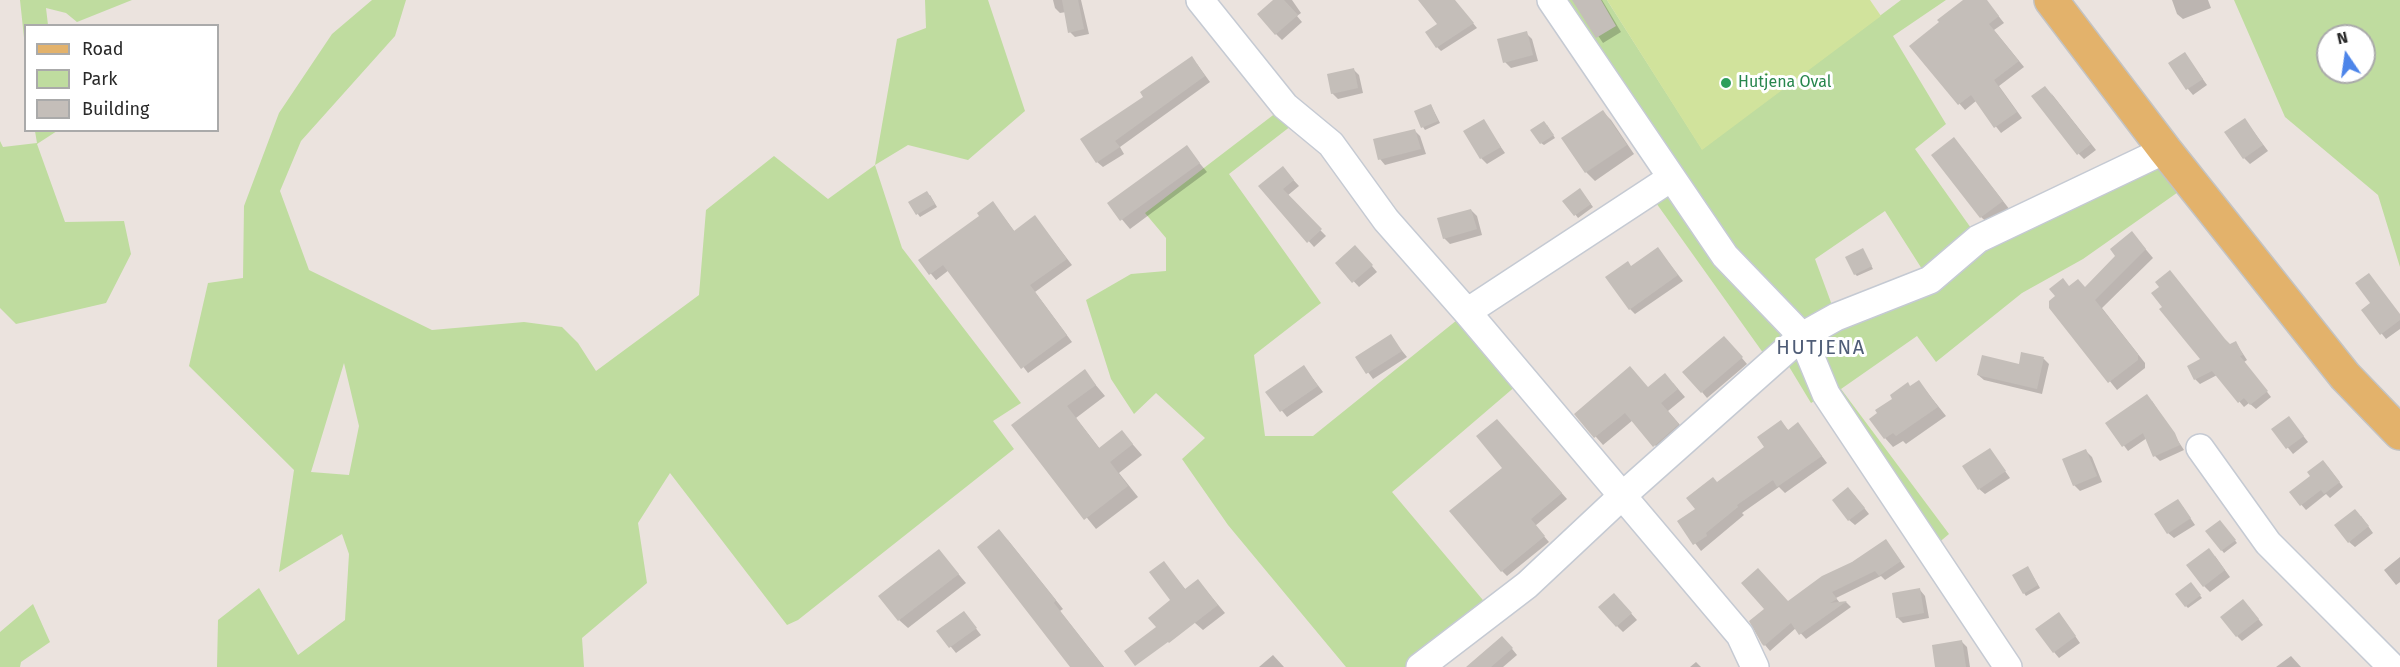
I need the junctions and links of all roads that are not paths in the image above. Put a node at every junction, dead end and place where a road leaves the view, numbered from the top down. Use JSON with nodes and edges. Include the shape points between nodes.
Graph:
{"nodes":[{"id":1,"x":1200,"y":0,"type":"edge"},
{"id":2,"x":1551,"y":0,"type":"edge"},
{"id":3,"x":2051,"y":0,"type":"edge"},
{"id":4,"x":2165,"y":150,"type":"junction"},
{"id":5,"x":1671,"y":177,"type":"junction"},
{"id":6,"x":1467,"y":312,"type":"junction"},
{"id":7,"x":1802,"y":336,"type":"junction"},
{"id":8,"x":2400,"y":433,"type":"edge"},
{"id":9,"x":2200,"y":448,"type":"dead end"},
{"id":10,"x":1622,"y":496,"type":"junction"},
{"id":11,"x":1420,"y":667,"type":"edge"},
{"id":12,"x":1755,"y":667,"type":"edge"},
{"id":13,"x":2008,"y":667,"type":"edge"},
{"id":14,"x":2392,"y":667,"type":"edge"}],
"edges":[{"from":1,"to":6,"type":"street","via":[[1285,106],[1331,144],[1386,220]]},
{"from":2,"to":5,"type":"street"},
{"from":3,"to":4,"type":"main road"},
{"from":4,"to":7,"type":"street","via":[[1978,239],[1930,280],[1836,317]]},
{"from":4,"to":8,"type":"main road","via":[[2345,376]]},
{"from":5,"to":6,"type":"street"},
{"from":5,"to":7,"type":"street","via":[[1725,256]]},
{"from":6,"to":10,"type":"street"},
{"from":7,"to":10,"type":"street"},
{"from":7,"to":13,"type":"street","via":[[1826,394]]},
{"from":9,"to":14,"type":"street","via":[[2268,543]]},
{"from":10,"to":11,"type":"street","via":[[1527,585]]},
{"from":10,"to":12,"type":"street","via":[[1740,635]]}]}
